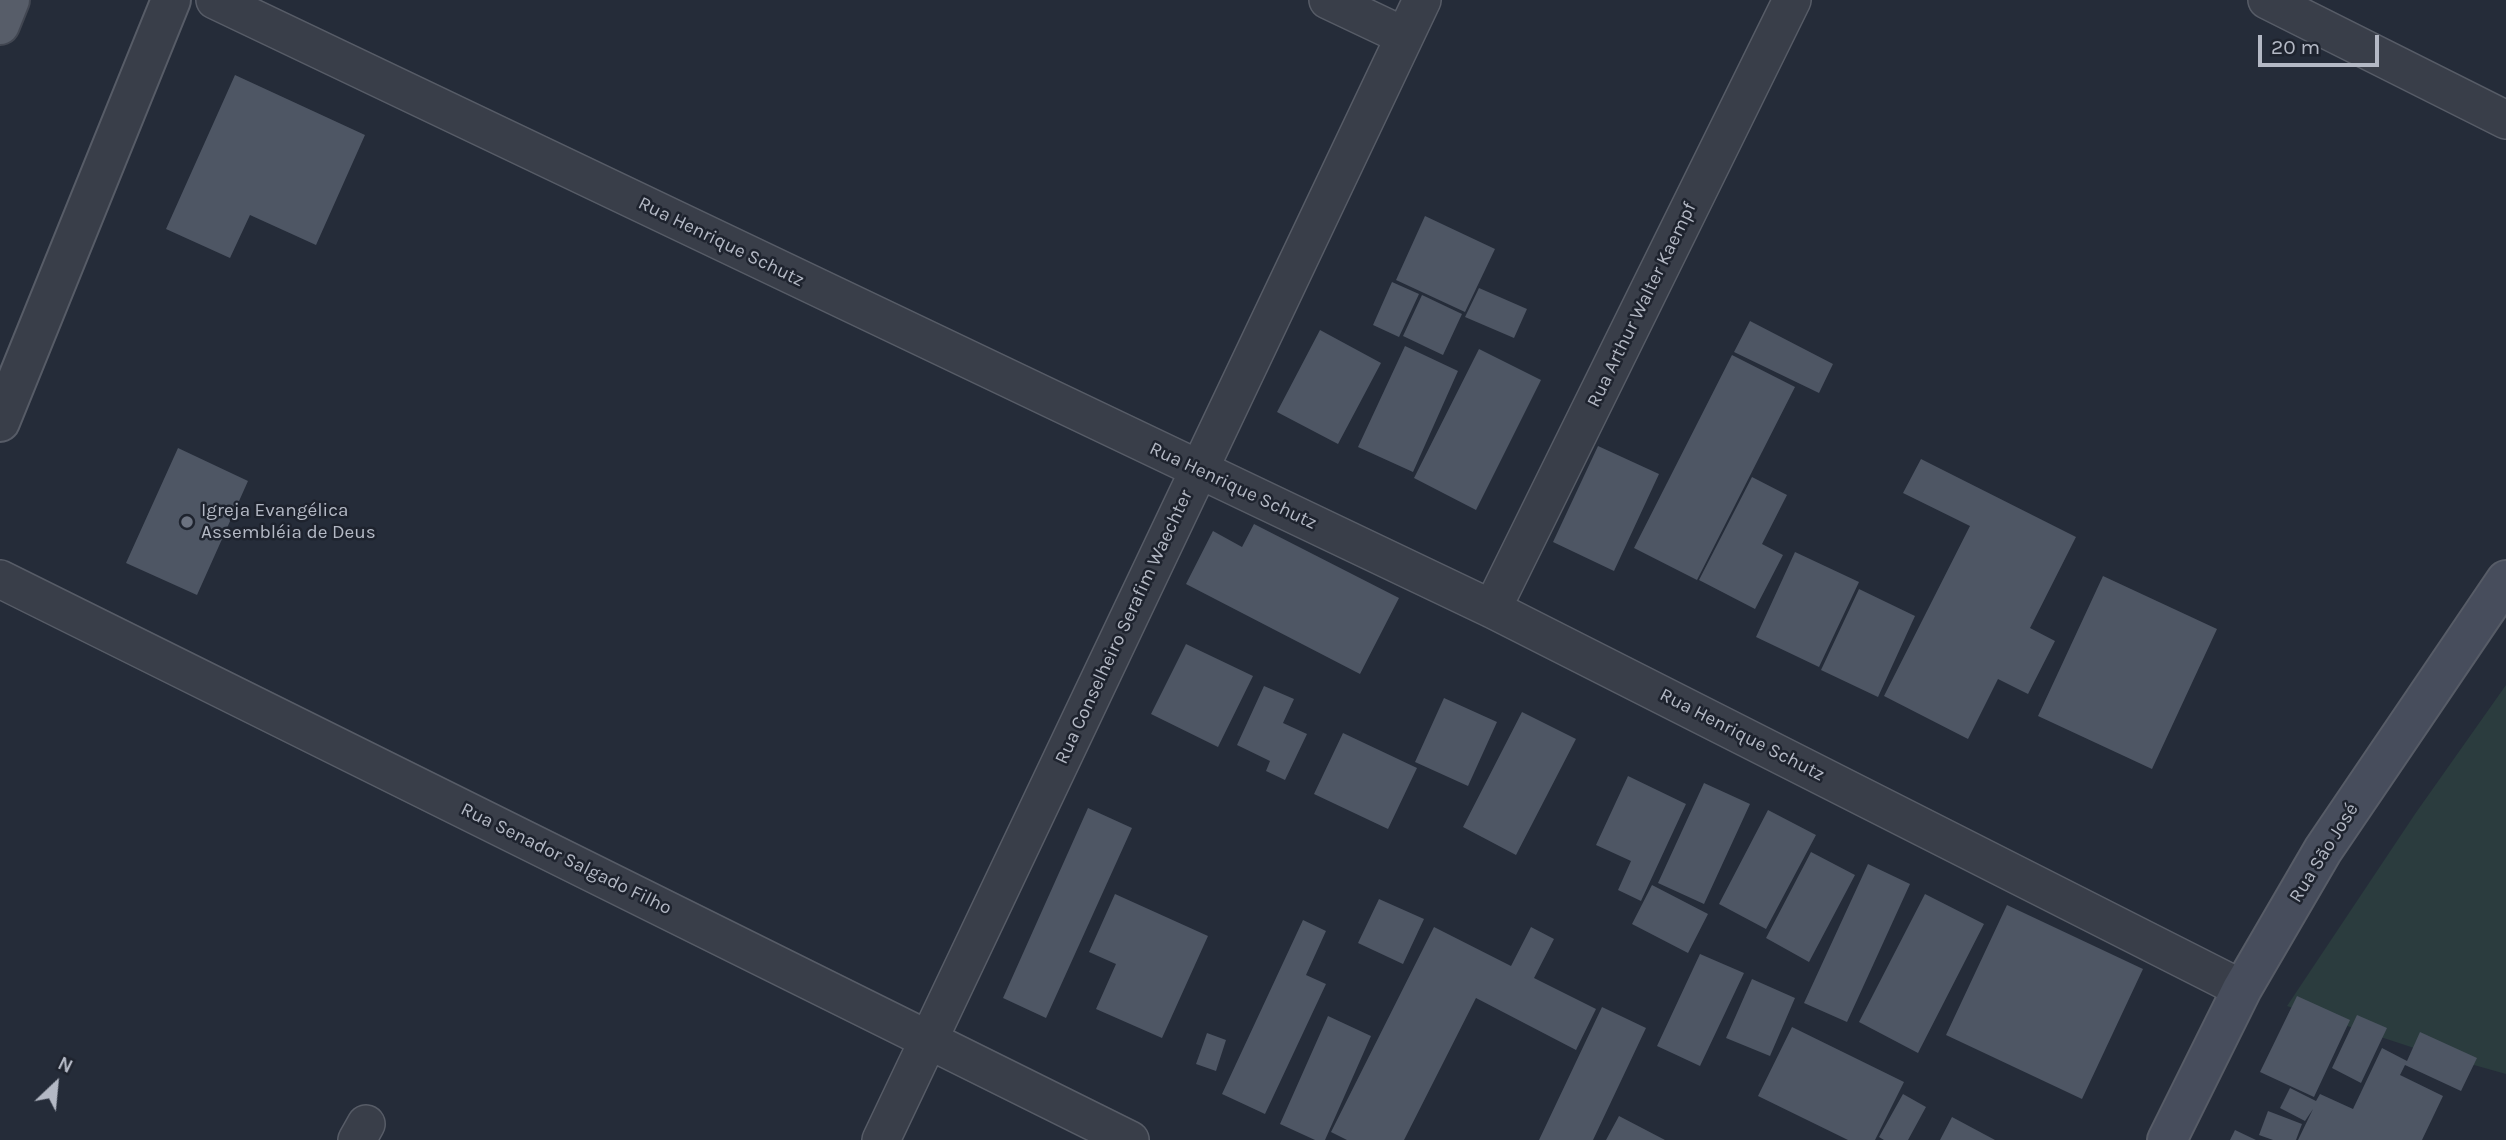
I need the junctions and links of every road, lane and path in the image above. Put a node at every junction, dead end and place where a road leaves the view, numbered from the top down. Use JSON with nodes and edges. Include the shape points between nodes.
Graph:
{"nodes":[{"id":1,"x":10,"y":0,"type":"edge"},
{"id":2,"x":171,"y":0,"type":"edge"},
{"id":3,"x":215,"y":0,"type":"edge"},
{"id":4,"x":1328,"y":0,"type":"edge"},
{"id":5,"x":1422,"y":0,"type":"edge"},
{"id":6,"x":1792,"y":0,"type":"edge"},
{"id":7,"x":2267,"y":0,"type":"edge"},
{"id":8,"x":0,"y":25,"type":"edge"},
{"id":9,"x":1404,"y":36,"type":"junction"},
{"id":10,"x":2506,"y":120,"type":"edge"},
{"id":11,"x":0,"y":422,"type":"edge"},
{"id":12,"x":1198,"y":469,"type":"junction"},
{"id":13,"x":0,"y":579,"type":"edge"},
{"id":14,"x":2506,"y":580,"type":"edge"},
{"id":15,"x":1492,"y":609,"type":"junction"},
{"id":16,"x":2242,"y":989,"type":"junction"},
{"id":17,"x":929,"y":1039,"type":"junction"},
{"id":18,"x":881,"y":1140,"type":"edge"},
{"id":19,"x":1130,"y":1140,"type":"edge"},
{"id":20,"x":2167,"y":1140,"type":"edge"}],
"edges":[{"from":1,"to":8,"type":"main road"},
{"from":2,"to":11,"type":"street"},
{"from":3,"to":12,"type":"street","name":"Rua Henrique Schutz"},
{"from":4,"to":9,"type":"street"},
{"from":5,"to":9,"type":"street","name":"Rua Conselheiro Serafim Waechter"},
{"from":6,"to":15,"type":"street","name":"Rua Arthur Walter Kaempf"},
{"from":7,"to":10,"type":"street"},
{"from":9,"to":12,"type":"street","name":"Rua Conselheiro Serafim Waechter"},
{"from":12,"to":15,"type":"street","name":"Rua Henrique Schutz"},
{"from":12,"to":17,"type":"street","name":"Rua Conselheiro Serafim Waechter"},
{"from":13,"to":17,"type":"street","name":"Rua Senador Salgado Filho"},
{"from":14,"to":16,"type":"main road","name":"Rua São José","via":[[2323,850]]},
{"from":15,"to":16,"type":"street","name":"Rua Henrique Schutz"},
{"from":16,"to":20,"type":"main road","name":"Rua São José"},
{"from":17,"to":18,"type":"street","name":"Rua Conselheiro Serafim Waechter"},
{"from":17,"to":19,"type":"street","name":"Rua Senador Salgado Filho"}]}
